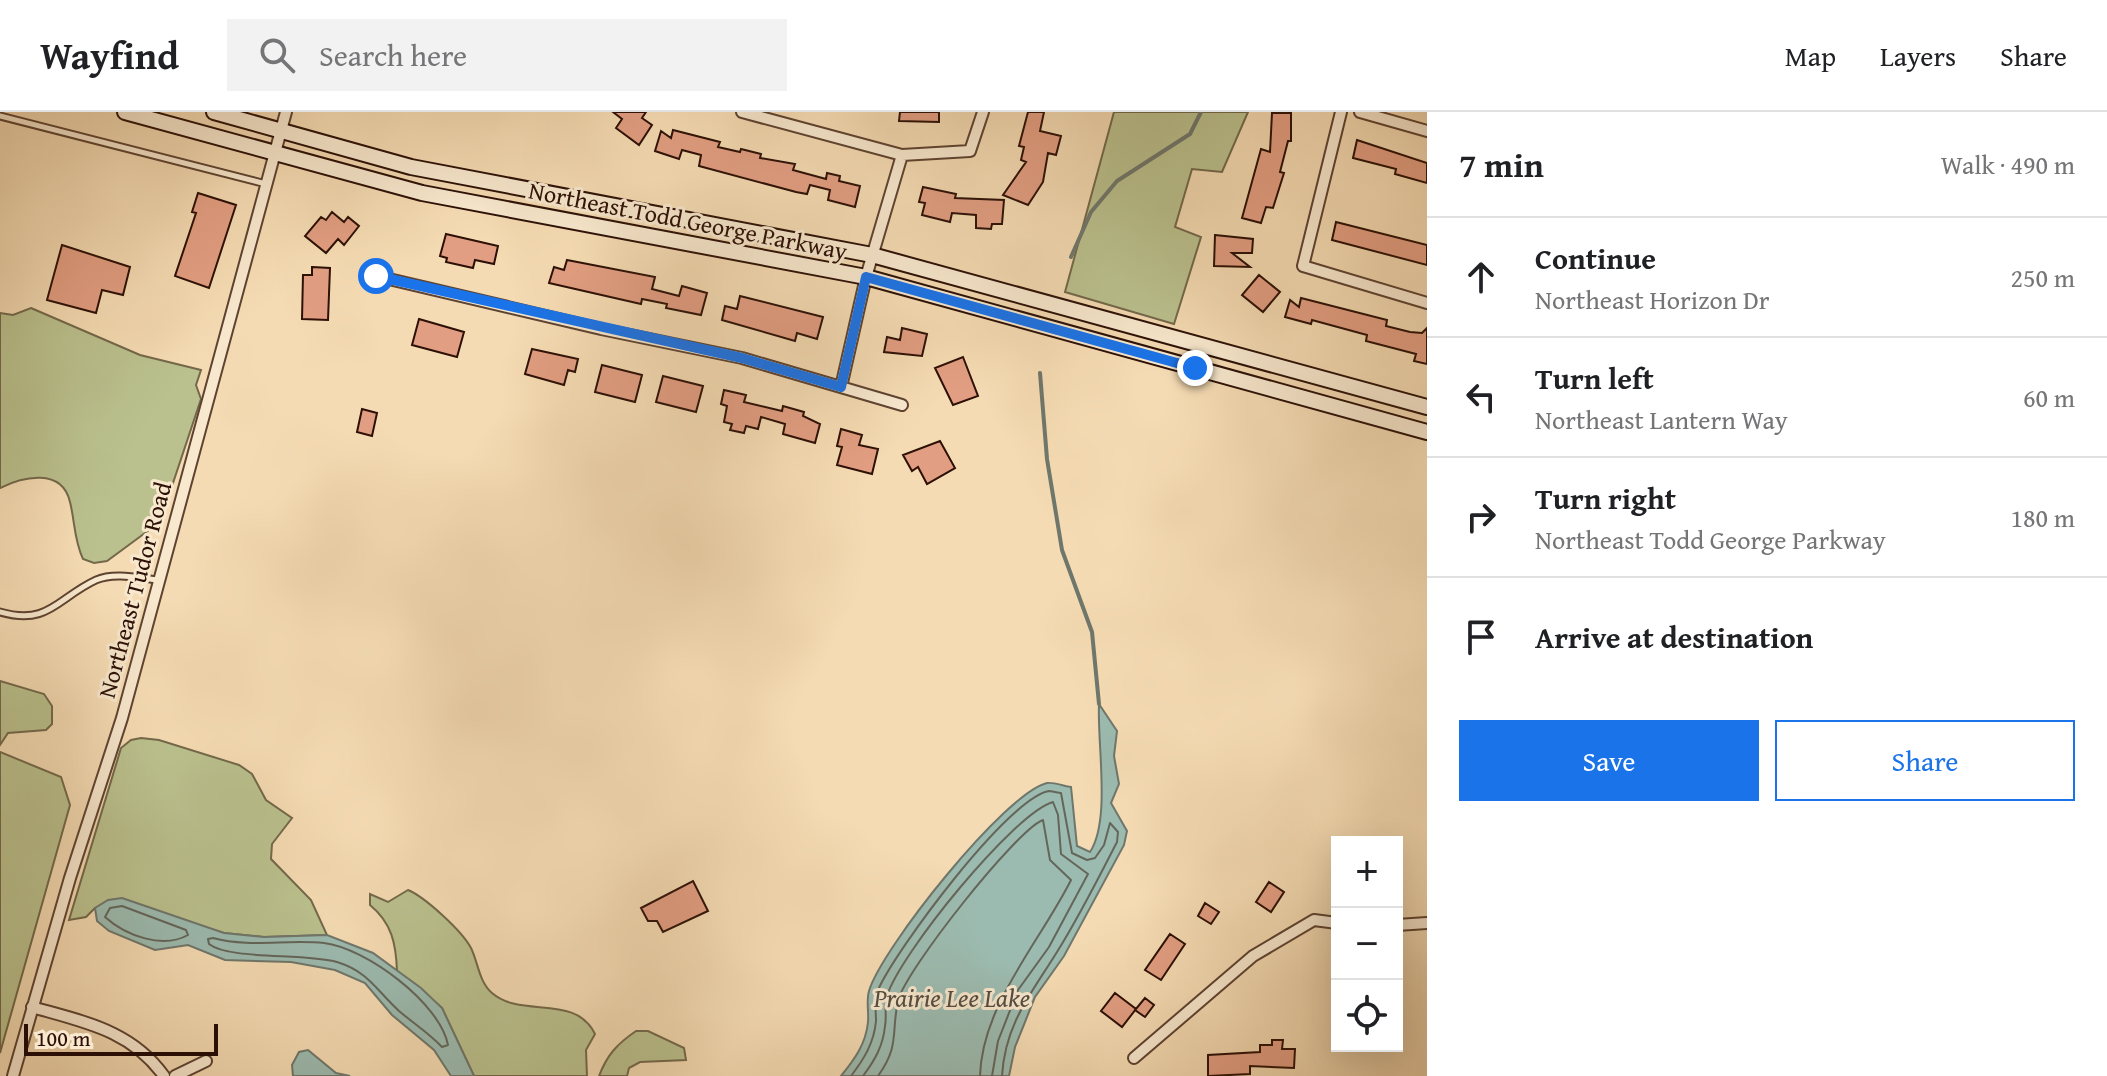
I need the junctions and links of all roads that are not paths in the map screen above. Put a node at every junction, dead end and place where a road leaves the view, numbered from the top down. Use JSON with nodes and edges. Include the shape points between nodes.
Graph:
{"nodes":[{"id":1,"x":30,"y":112,"type":"edge"},
{"id":2,"x":125,"y":112,"type":"edge"},
{"id":3,"x":214,"y":112,"type":"edge"},
{"id":4,"x":286,"y":112,"type":"edge"},
{"id":5,"x":742,"y":112,"type":"edge"},
{"id":6,"x":983,"y":112,"type":"edge"},
{"id":7,"x":1341,"y":112,"type":"edge"},
{"id":8,"x":1360,"y":112,"type":"edge"},
{"id":9,"x":0,"y":116,"type":"edge"},
{"id":10,"x":27,"y":123,"type":"junction"},
{"id":11,"x":281,"y":131,"type":"junction"},
{"id":12,"x":1427,"y":131,"type":"edge"},
{"id":13,"x":275,"y":152,"type":"junction"},
{"id":14,"x":902,"y":155,"type":"junction"},
{"id":15,"x":267,"y":185,"type":"junction"},
{"id":16,"x":872,"y":255,"type":"junction"},
{"id":17,"x":376,"y":276,"type":"dead end"},
{"id":18,"x":866,"y":277,"type":"junction"},
{"id":19,"x":1427,"y":303,"type":"edge"},
{"id":20,"x":841,"y":387,"type":"junction"},
{"id":21,"x":902,"y":405,"type":"dead end"},
{"id":22,"x":1427,"y":407,"type":"edge"},
{"id":23,"x":1427,"y":432,"type":"edge"},
{"id":24,"x":158,"y":580,"type":"junction"},
{"id":25,"x":0,"y":612,"type":"edge"},
{"id":26,"x":1331,"y":922,"type":"edge"},
{"id":27,"x":1427,"y":923,"type":"edge"},
{"id":28,"x":1403,"y":925,"type":"edge"},
{"id":29,"x":32,"y":1007,"type":"junction"},
{"id":30,"x":1134,"y":1058,"type":"dead end"},
{"id":31,"x":206,"y":1061,"type":"dead end"},
{"id":32,"x":13,"y":1076,"type":"edge"},
{"id":33,"x":164,"y":1076,"type":"edge"},
{"id":34,"x":175,"y":1076,"type":"edge"}],
"edges":[{"from":1,"to":10,"type":"lane"},
{"from":2,"to":13,"type":"main road","name":"Northeast Todd George Parkway"},
{"from":3,"to":11,"type":"main road","name":"Northeast Todd George Parkway"},
{"from":4,"to":11,"type":"street","name":"Northeast Tudor Road"},
{"from":5,"to":14,"type":"street"},
{"from":6,"to":14,"type":"street","via":[[970,151]]},
{"from":7,"to":19,"type":"street","via":[[1303,266]]},
{"from":8,"to":12,"type":"street"},
{"from":9,"to":10,"type":"lane"},
{"from":10,"to":15,"type":"lane"},
{"from":11,"to":13,"type":"street","name":"Northeast Tudor Road"},
{"from":11,"to":16,"type":"main road","name":"Northeast Todd George Parkway","via":[[436,172]]},
{"from":13,"to":15,"type":"street","name":"Northeast Tudor Road"},
{"from":13,"to":18,"type":"main road","name":"Northeast Todd George Parkway","via":[[422,193]]},
{"from":14,"to":16,"type":"street"},
{"from":15,"to":24,"type":"street","name":"Northeast Tudor Road"},
{"from":16,"to":18,"type":"street"},
{"from":16,"to":22,"type":"main road","name":"Northeast Todd George Parkway"},
{"from":17,"to":20,"type":"street","via":[[742,358]]},
{"from":18,"to":20,"type":"street"},
{"from":18,"to":23,"type":"main road","name":"Northeast Todd George Parkway"},
{"from":20,"to":21,"type":"street"},
{"from":24,"to":25,"type":"lane","via":[[110,577],[33,617]]},
{"from":24,"to":29,"type":"street","name":"Northeast Tudor Road","via":[[122,718]]},
{"from":26,"to":30,"type":"street","via":[[1314,920],[1253,956]]},
{"from":27,"to":28,"type":"street"},
{"from":29,"to":32,"type":"street","name":"Northeast Tudor Road"},
{"from":29,"to":33,"type":"street","via":[[125,1037]]},
{"from":31,"to":34,"type":"street"}]}
